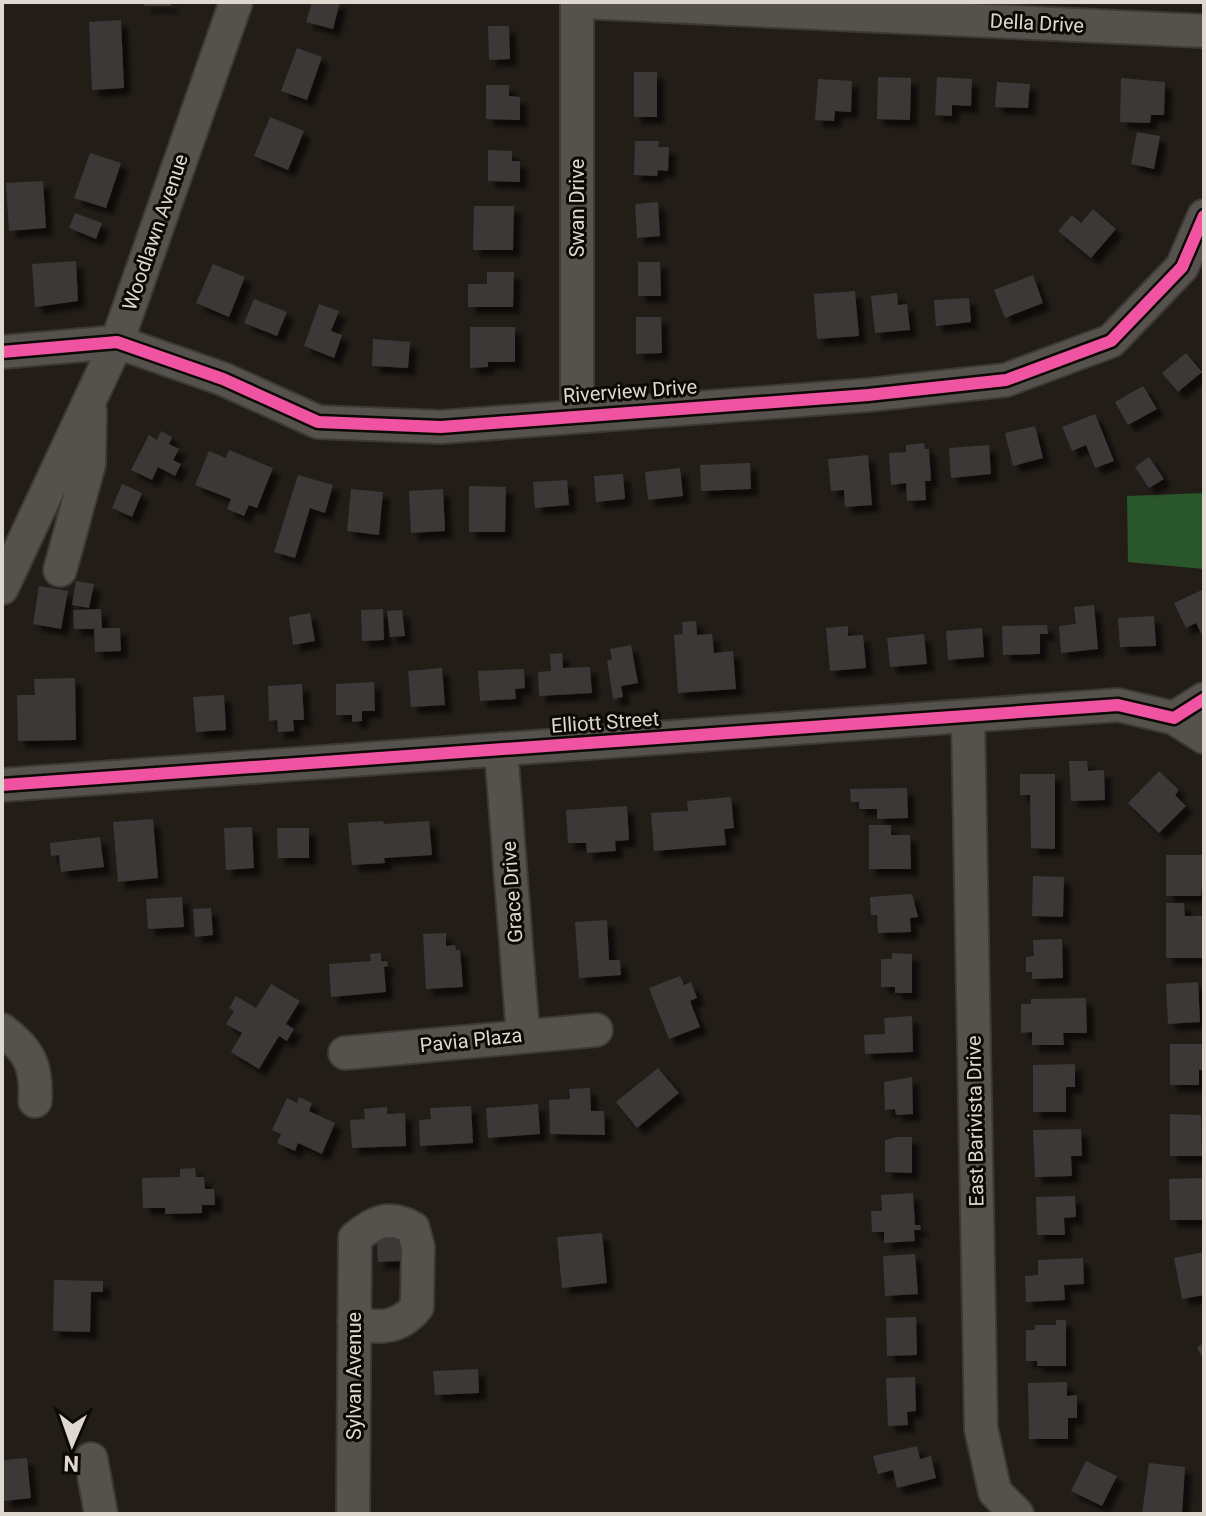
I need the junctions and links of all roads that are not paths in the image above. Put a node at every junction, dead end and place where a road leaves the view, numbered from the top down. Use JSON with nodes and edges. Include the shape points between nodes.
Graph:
{"nodes":[{"id":1,"x":236,"y":2,"type":"edge"},
{"id":2,"x":580,"y":2,"type":"edge"},
{"id":3,"x":1204,"y":31,"type":"edge"},
{"id":4,"x":1204,"y":216,"type":"edge"},
{"id":5,"x":117,"y":342,"type":"junction"},
{"id":6,"x":2,"y":352,"type":"edge"},
{"id":7,"x":90,"y":400,"type":"junction"},
{"id":8,"x":577,"y":414,"type":"junction"},
{"id":9,"x":60,"y":570,"type":"dead end"},
{"id":10,"x":2,"y":588,"type":"edge"},
{"id":11,"x":1204,"y":699,"type":"edge"},
{"id":12,"x":968,"y":718,"type":"junction"},
{"id":13,"x":1174,"y":718,"type":"junction"},
{"id":14,"x":1204,"y":737,"type":"edge"},
{"id":15,"x":501,"y":749,"type":"junction"},
{"id":16,"x":2,"y":785,"type":"edge"},
{"id":17,"x":2,"y":1030,"type":"edge"},
{"id":18,"x":596,"y":1030,"type":"dead end"},
{"id":19,"x":523,"y":1035,"type":"junction"},
{"id":20,"x":345,"y":1053,"type":"dead end"},
{"id":21,"x":35,"y":1101,"type":"dead end"},
{"id":22,"x":354,"y":1321,"type":"junction"},
{"id":23,"x":91,"y":1459,"type":"dead end"},
{"id":24,"x":101,"y":1514,"type":"edge"},
{"id":25,"x":353,"y":1514,"type":"edge"},
{"id":26,"x":1017,"y":1514,"type":"edge"}],
"edges":[{"from":1,"to":5,"type":"street","name":"Woodlawn Avenue"},
{"from":2,"to":3,"type":"street","name":"Della Drive"},
{"from":2,"to":8,"type":"street","name":"Swan Drive"},
{"from":4,"to":8,"type":"street","name":"Riverview Drive","via":[[1182,267],[1111,341],[1006,380],[868,395]]},
{"from":5,"to":6,"type":"street","name":"Riverview Drive"},
{"from":5,"to":7,"type":"street","name":"Woodlawn Avenue"},
{"from":5,"to":8,"type":"street","name":"Riverview Drive","via":[[223,379],[318,422],[441,427]]},
{"from":7,"to":9,"type":"street","via":[[89,464]]},
{"from":7,"to":10,"type":"street","name":"Woodlawn Avenue"},
{"from":11,"to":13,"type":"street"},
{"from":12,"to":13,"type":"street","name":"Elliott Street","via":[[1118,705]]},
{"from":12,"to":15,"type":"street","name":"Elliott Street"},
{"from":12,"to":26,"type":"street","name":"East Barivista Drive","via":[[981,1429],[995,1492]]},
{"from":13,"to":14,"type":"street","name":"Elliott Street"},
{"from":15,"to":16,"type":"street","name":"Elliott Street"},
{"from":15,"to":19,"type":"street","name":"Grace Drive"},
{"from":17,"to":21,"type":"street","via":[[26,1047],[36,1080]]},
{"from":18,"to":19,"type":"street","name":"Pavia Plaza"},
{"from":19,"to":20,"type":"street","name":"Pavia Plaza"},
{"from":22,"to":22,"type":"street","name":"Sylvan Avenue","via":[[355,1238],[384,1220],[398,1220],[413,1228],[418,1247],[417,1307],[409,1316],[377,1328]]},
{"from":22,"to":25,"type":"street","name":"Sylvan Avenue"},
{"from":23,"to":24,"type":"street"}]}
